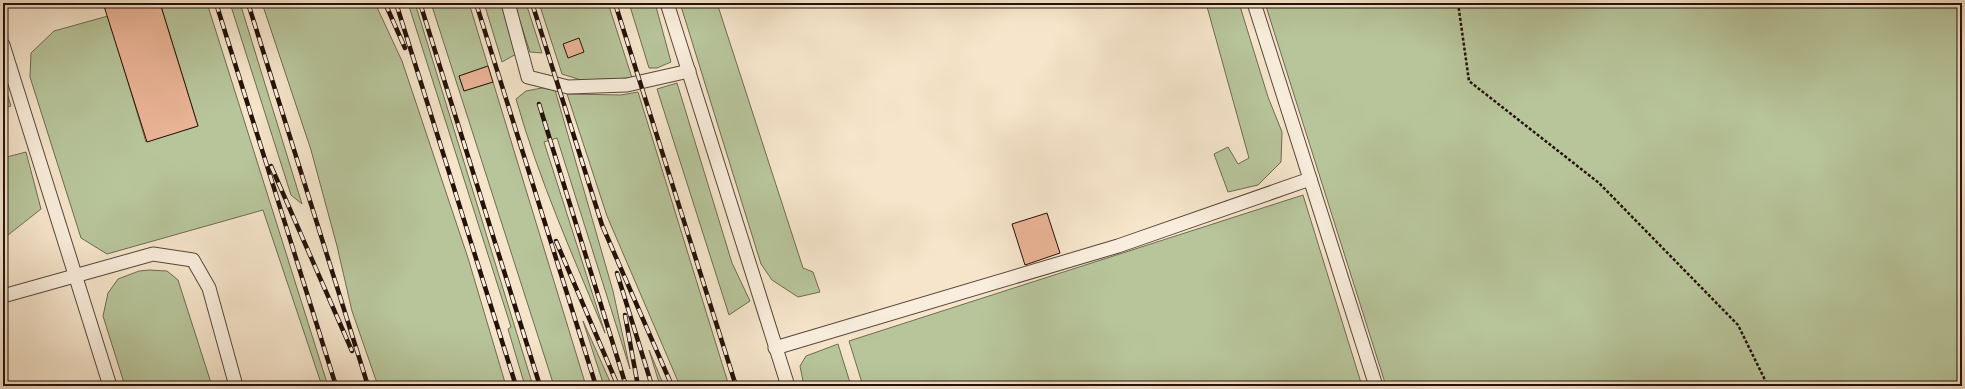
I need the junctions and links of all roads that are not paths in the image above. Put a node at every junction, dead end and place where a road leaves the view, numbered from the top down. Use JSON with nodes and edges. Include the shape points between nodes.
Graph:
{"nodes":[{"id":1,"x":508,"y":3,"type":"edge"},
{"id":2,"x":667,"y":3,"type":"edge"},
{"id":3,"x":1254,"y":3,"type":"edge"},
{"id":4,"x":3,"y":45,"type":"edge"},
{"id":5,"x":689,"y":71,"type":"junction"},
{"id":6,"x":1310,"y":179,"type":"junction"},
{"id":7,"x":76,"y":274,"type":"junction"},
{"id":8,"x":3,"y":296,"type":"edge"},
{"id":9,"x":776,"y":348,"type":"junction"},
{"id":10,"x":110,"y":386,"type":"edge"},
{"id":11,"x":236,"y":386,"type":"edge"},
{"id":12,"x":788,"y":386,"type":"edge"},
{"id":13,"x":1376,"y":386,"type":"edge"}],
"edges":[{"from":1,"to":5,"type":"lane","via":[[528,77],[568,87],[627,86]]},
{"from":2,"to":5,"type":"lane"},
{"from":3,"to":6,"type":"lane"},
{"from":4,"to":7,"type":"lane"},
{"from":5,"to":9,"type":"lane"},
{"from":6,"to":9,"type":"lane","via":[[1118,246]]},
{"from":6,"to":13,"type":"lane"},
{"from":7,"to":8,"type":"lane"},
{"from":7,"to":10,"type":"lane"},
{"from":7,"to":11,"type":"lane","via":[[153,254],[193,260],[209,288]]},
{"from":9,"to":12,"type":"lane"}]}
